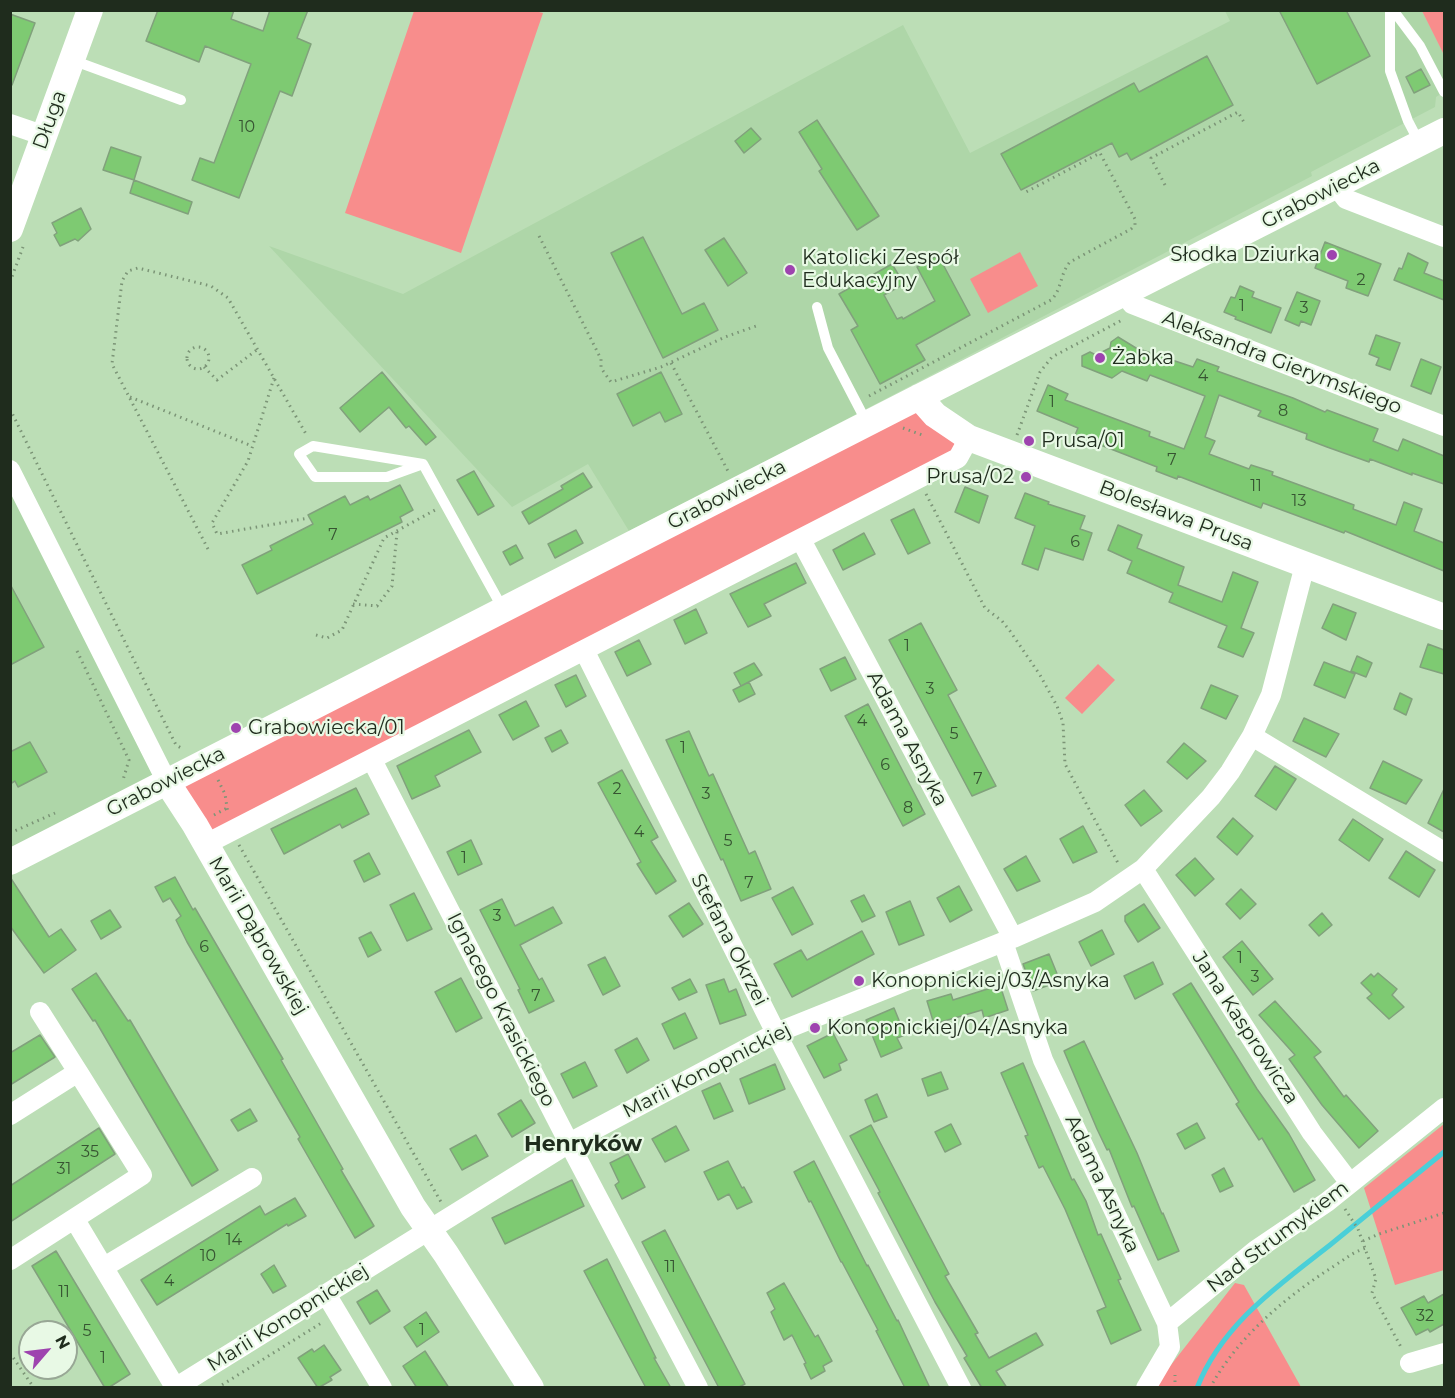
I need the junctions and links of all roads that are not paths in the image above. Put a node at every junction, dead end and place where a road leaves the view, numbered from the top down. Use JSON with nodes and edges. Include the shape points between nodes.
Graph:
{"nodes":[{"id":1,"x":90,"y":10,"type":"edge"},
{"id":2,"x":1392,"y":10,"type":"edge"},
{"id":3,"x":72,"y":60,"type":"junction"},
{"id":4,"x":1444,"y":92,"type":"edge"},
{"id":5,"x":181,"y":100,"type":"dead end"},
{"id":6,"x":10,"y":123,"type":"edge"},
{"id":7,"x":1444,"y":131,"type":"edge"},
{"id":8,"x":45,"y":136,"type":"junction"},
{"id":9,"x":1420,"y":144,"type":"junction"},
{"id":10,"x":1336,"y":186,"type":"junction"},
{"id":11,"x":10,"y":229,"type":"edge"},
{"id":12,"x":1444,"y":237,"type":"edge"},
{"id":13,"x":1128,"y":298,"type":"junction"},
{"id":14,"x":817,"y":307,"type":"dead end"},
{"id":15,"x":919,"y":397,"type":"junction"},
{"id":16,"x":862,"y":413,"type":"junction"},
{"id":17,"x":1444,"y":426,"type":"edge"},
{"id":18,"x":969,"y":438,"type":"junction"},
{"id":19,"x":423,"y":464,"type":"junction"},
{"id":20,"x":10,"y":470,"type":"edge"},
{"id":21,"x":801,"y":540,"type":"junction"},
{"id":22,"x":1305,"y":565,"type":"junction"},
{"id":23,"x":503,"y":609,"type":"junction"},
{"id":24,"x":1444,"y":616,"type":"edge"},
{"id":25,"x":584,"y":650,"type":"junction"},
{"id":26,"x":1252,"y":736,"type":"junction"},
{"id":27,"x":372,"y":760,"type":"junction"},
{"id":28,"x":167,"y":782,"type":"junction"},
{"id":29,"x":206,"y":844,"type":"junction"},
{"id":30,"x":1444,"y":852,"type":"edge"},
{"id":31,"x":10,"y":862,"type":"edge"},
{"id":32,"x":1143,"y":869,"type":"junction"},
{"id":33,"x":1008,"y":940,"type":"junction"},
{"id":34,"x":40,"y":1012,"type":"dead end"},
{"id":35,"x":776,"y":1033,"type":"junction"},
{"id":36,"x":78,"y":1072,"type":"junction"},
{"id":37,"x":1444,"y":1108,"type":"edge"},
{"id":38,"x":10,"y":1115,"type":"edge"},
{"id":39,"x":569,"y":1143,"type":"junction"},
{"id":40,"x":252,"y":1178,"type":"dead end"},
{"id":41,"x":1350,"y":1183,"type":"junction"},
{"id":42,"x":75,"y":1220,"type":"junction"},
{"id":43,"x":430,"y":1231,"type":"junction"},
{"id":44,"x":10,"y":1260,"type":"edge"},
{"id":45,"x":104,"y":1268,"type":"junction"},
{"id":46,"x":326,"y":1294,"type":"junction"},
{"id":47,"x":1167,"y":1323,"type":"junction"},
{"id":48,"x":1444,"y":1353,"type":"edge"},
{"id":49,"x":1410,"y":1363,"type":"road end"},
{"id":50,"x":175,"y":1387,"type":"edge"},
{"id":51,"x":382,"y":1388,"type":"edge"},
{"id":52,"x":531,"y":1388,"type":"edge"},
{"id":53,"x":698,"y":1388,"type":"edge"},
{"id":54,"x":961,"y":1388,"type":"edge"},
{"id":55,"x":1146,"y":1388,"type":"edge"}],
"edges":[{"from":1,"to":3,"type":"street","name":"Długa"},
{"from":2,"to":4,"type":"lane","via":[[1420,46]]},
{"from":2,"to":9,"type":"lane","via":[[1390,71]]},
{"from":3,"to":5,"type":"lane"},
{"from":3,"to":8,"type":"street","name":"Długa"},
{"from":6,"to":8,"type":"street"},
{"from":7,"to":9,"type":"street","name":"Grabowiecka"},
{"from":8,"to":11,"type":"street","name":"Długa"},
{"from":9,"to":10,"type":"street","name":"Grabowiecka"},
{"from":10,"to":12,"type":"street","via":[[1346,200]]},
{"from":10,"to":13,"type":"street","name":"Grabowiecka"},
{"from":13,"to":15,"type":"street","name":"Grabowiecka"},
{"from":13,"to":17,"type":"street","name":"Aleksandra Gierymskiego"},
{"from":14,"to":16,"type":"lane","via":[[828,348]]},
{"from":15,"to":16,"type":"street","name":"Grabowiecka"},
{"from":15,"to":18,"type":"street","name":"Bolesława Prusa","via":[[934,415]]},
{"from":16,"to":23,"type":"street","name":"Grabowiecka"},
{"from":18,"to":21,"type":"street","via":[[958,458]]},
{"from":18,"to":22,"type":"street","name":"Bolesława Prusa"},
{"from":19,"to":19,"type":"lane","via":[[313,446],[299,454],[315,477],[387,477]]},
{"from":19,"to":23,"type":"lane"},
{"from":20,"to":28,"type":"street","name":"Marii Dąbrowskiej"},
{"from":21,"to":25,"type":"street"},
{"from":21,"to":33,"type":"street","name":"Adama Asnyka"},
{"from":22,"to":24,"type":"street","name":"Bolesława Prusa"},
{"from":22,"to":26,"type":"street","name":"Marii Konopnickiej","via":[[1271,695]]},
{"from":23,"to":28,"type":"street","name":"Grabowiecka"},
{"from":25,"to":27,"type":"street"},
{"from":25,"to":35,"type":"street","name":"Stefana Okrzei"},
{"from":26,"to":30,"type":"street"},
{"from":26,"to":32,"type":"street","name":"Marii Konopnickiej","via":[[1210,797]]},
{"from":27,"to":29,"type":"street"},
{"from":27,"to":39,"type":"street","name":"Ignacego Krasickiego"},
{"from":28,"to":29,"type":"street","name":"Marii Dąbrowskiej"},
{"from":28,"to":31,"type":"street","name":"Grabowiecka"},
{"from":29,"to":43,"type":"street","name":"Marii Dąbrowskiej"},
{"from":32,"to":33,"type":"street","name":"Marii Konopnickiej","via":[[1095,902]]},
{"from":32,"to":41,"type":"street","name":"Jana Kasprowicza","via":[[1312,1133]]},
{"from":33,"to":35,"type":"street","name":"Marii Konopnickiej"},
{"from":33,"to":47,"type":"street","name":"Adama Asnyka","via":[[1043,1060]]},
{"from":34,"to":36,"type":"street"},
{"from":35,"to":39,"type":"street","name":"Marii Konopnickiej"},
{"from":35,"to":54,"type":"street","name":"Stefana Okrzei"},
{"from":36,"to":38,"type":"street"},
{"from":36,"to":42,"type":"street","via":[[142,1176]]},
{"from":37,"to":41,"type":"street","name":"Nad Strumykiem"},
{"from":39,"to":43,"type":"street","name":"Marii Konopnickiej"},
{"from":39,"to":53,"type":"street","name":"Ignacego Krasickiego"},
{"from":40,"to":45,"type":"street"},
{"from":41,"to":47,"type":"street","name":"Nad Strumykiem","via":[[1256,1250]]},
{"from":42,"to":44,"type":"street"},
{"from":42,"to":45,"type":"street"},
{"from":43,"to":46,"type":"street","name":"Marii Konopnickiej"},
{"from":43,"to":52,"type":"street","name":"Marii Dąbrowskiej"},
{"from":45,"to":50,"type":"street"},
{"from":46,"to":50,"type":"street","name":"Marii Konopnickiej"},
{"from":46,"to":51,"type":"street"},
{"from":47,"to":55,"type":"street","via":[[1170,1347]]},
{"from":48,"to":49,"type":"street"}]}
